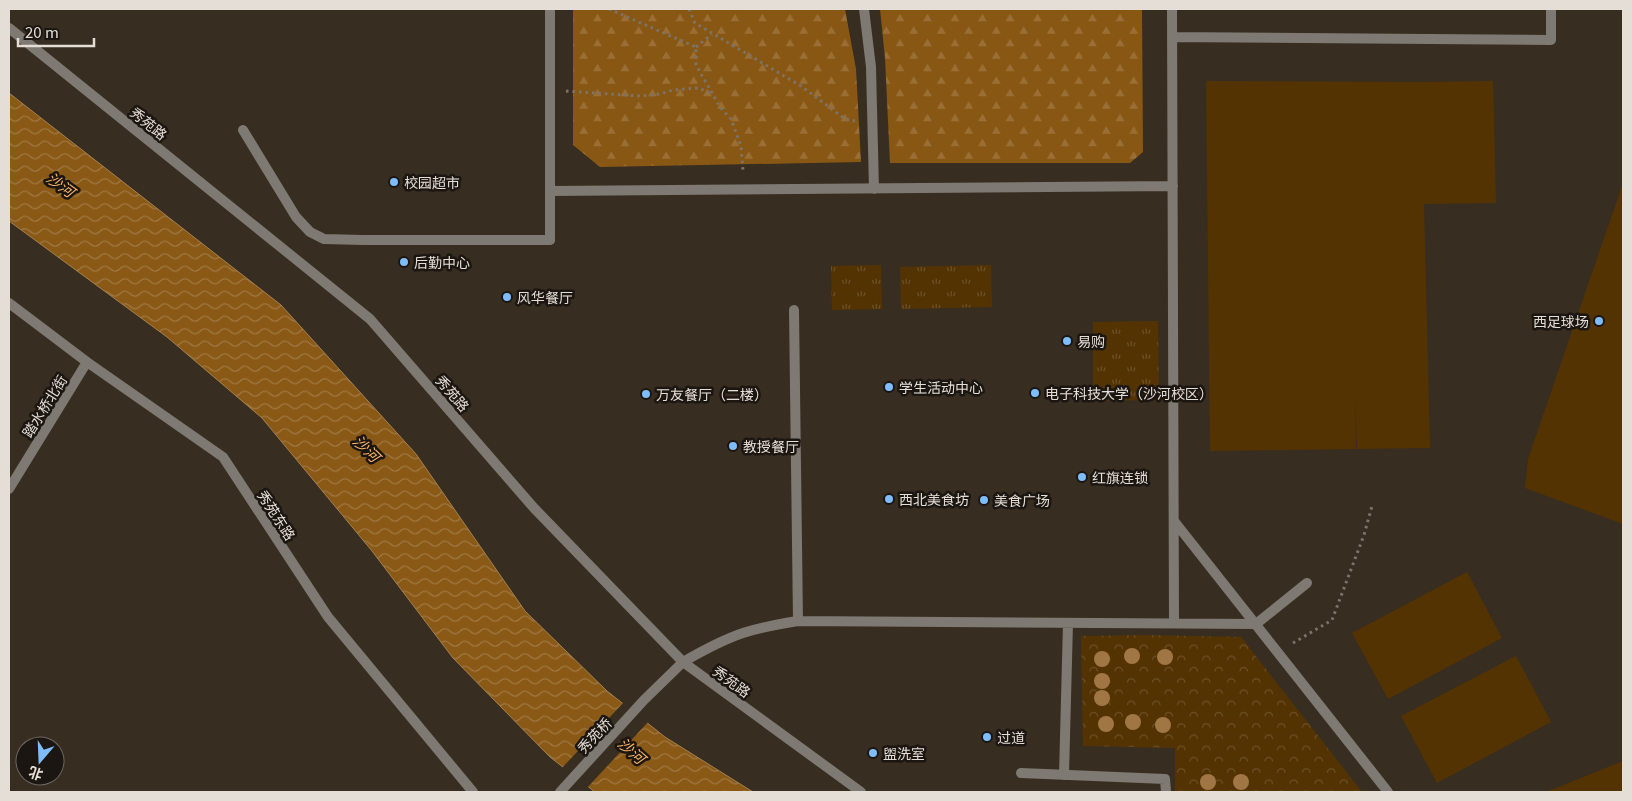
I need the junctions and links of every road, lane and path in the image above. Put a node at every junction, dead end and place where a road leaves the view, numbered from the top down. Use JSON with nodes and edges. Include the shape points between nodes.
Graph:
{"nodes":[{"id":1,"x":550,"y":9,"type":"edge"},
{"id":2,"x":609,"y":9,"type":"edge"},
{"id":3,"x":688,"y":9,"type":"edge"},
{"id":4,"x":864,"y":9,"type":"edge"},
{"id":5,"x":1172,"y":9,"type":"edge"},
{"id":6,"x":1551,"y":9,"type":"edge"},
{"id":7,"x":9,"y":28,"type":"edge"},
{"id":8,"x":712,"y":34,"type":"junction"},
{"id":9,"x":1172,"y":37,"type":"junction"},
{"id":10,"x":696,"y":47,"type":"junction"},
{"id":11,"x":550,"y":90,"type":"junction"},
{"id":12,"x":713,"y":95,"type":"junction"},
{"id":13,"x":872,"y":126,"type":"junction"},
{"id":14,"x":243,"y":130,"type":"dead end"},
{"id":15,"x":1173,"y":186,"type":"junction"},
{"id":16,"x":874,"y":189,"type":"junction"},
{"id":17,"x":744,"y":190,"type":"junction"},
{"id":18,"x":550,"y":191,"type":"junction"},
{"id":19,"x":9,"y":303,"type":"edge"},
{"id":20,"x":794,"y":310,"type":"dead end"},
{"id":21,"x":87,"y":362,"type":"junction"},
{"id":22,"x":9,"y":489,"type":"edge"},
{"id":23,"x":1372,"y":506,"type":"dead end"},
{"id":24,"x":1174,"y":521,"type":"junction"},
{"id":25,"x":1307,"y":583,"type":"dead end"},
{"id":26,"x":798,"y":621,"type":"junction"},
{"id":27,"x":1068,"y":623,"type":"junction"},
{"id":28,"x":1174,"y":623,"type":"junction"},
{"id":29,"x":1256,"y":624,"type":"junction"},
{"id":30,"x":1278,"y":652,"type":"junction"},
{"id":31,"x":683,"y":662,"type":"junction"},
{"id":32,"x":1021,"y":773,"type":"dead end"},
{"id":33,"x":1064,"y":775,"type":"junction"},
{"id":34,"x":562,"y":790,"type":"edge"},
{"id":35,"x":473,"y":792,"type":"edge"},
{"id":36,"x":861,"y":792,"type":"edge"},
{"id":37,"x":1166,"y":792,"type":"edge"},
{"id":38,"x":1388,"y":792,"type":"edge"}],
"edges":[{"from":1,"to":11,"type":"street"},
{"from":2,"to":10,"type":"path"},
{"from":3,"to":8,"type":"path","via":[[695,23]]},
{"from":4,"to":13,"type":"street","via":[[871,67]]},
{"from":5,"to":9,"type":"street"},
{"from":6,"to":9,"type":"street","via":[[1551,40]]},
{"from":7,"to":31,"type":"street","name":"秀苑路","via":[[370,319],[534,508]]},
{"from":8,"to":10,"type":"path"},
{"from":8,"to":13,"type":"path","via":[[801,86],[845,119]]},
{"from":9,"to":15,"type":"street"},
{"from":10,"to":12,"type":"path","via":[[696,65]]},
{"from":11,"to":12,"type":"path","via":[[640,96],[699,88]]},
{"from":11,"to":18,"type":"street"},
{"from":12,"to":17,"type":"path","via":[[731,119],[741,146]]},
{"from":13,"to":16,"type":"street"},
{"from":14,"to":18,"type":"street","via":[[296,217],[310,232],[324,239],[550,240]]},
{"from":15,"to":16,"type":"street"},
{"from":15,"to":24,"type":"street"},
{"from":16,"to":17,"type":"street"},
{"from":17,"to":18,"type":"street"},
{"from":19,"to":21,"type":"street","name":"秀苑东路"},
{"from":20,"to":26,"type":"street"},
{"from":21,"to":22,"type":"street","name":"踏水桥北街"},
{"from":21,"to":35,"type":"street","name":"秀苑东路","via":[[223,457],[328,617]]},
{"from":23,"to":30,"type":"path","via":[[1332,620]]},
{"from":24,"to":28,"type":"street"},
{"from":24,"to":29,"type":"street"},
{"from":25,"to":29,"type":"street"},
{"from":26,"to":27,"type":"street","name":"秀苑桥"},
{"from":26,"to":31,"type":"street","name":"秀苑桥","via":[[742,633]]},
{"from":27,"to":28,"type":"street","name":"秀苑桥"},
{"from":27,"to":33,"type":"street"},
{"from":28,"to":29,"type":"street","name":"秀苑桥"},
{"from":29,"to":30,"type":"street"},
{"from":30,"to":38,"type":"street"},
{"from":31,"to":34,"type":"street","name":"秀苑桥"},
{"from":31,"to":36,"type":"street","name":"秀苑路"},
{"from":32,"to":33,"type":"street"},
{"from":33,"to":37,"type":"street","via":[[1166,779]]}]}
